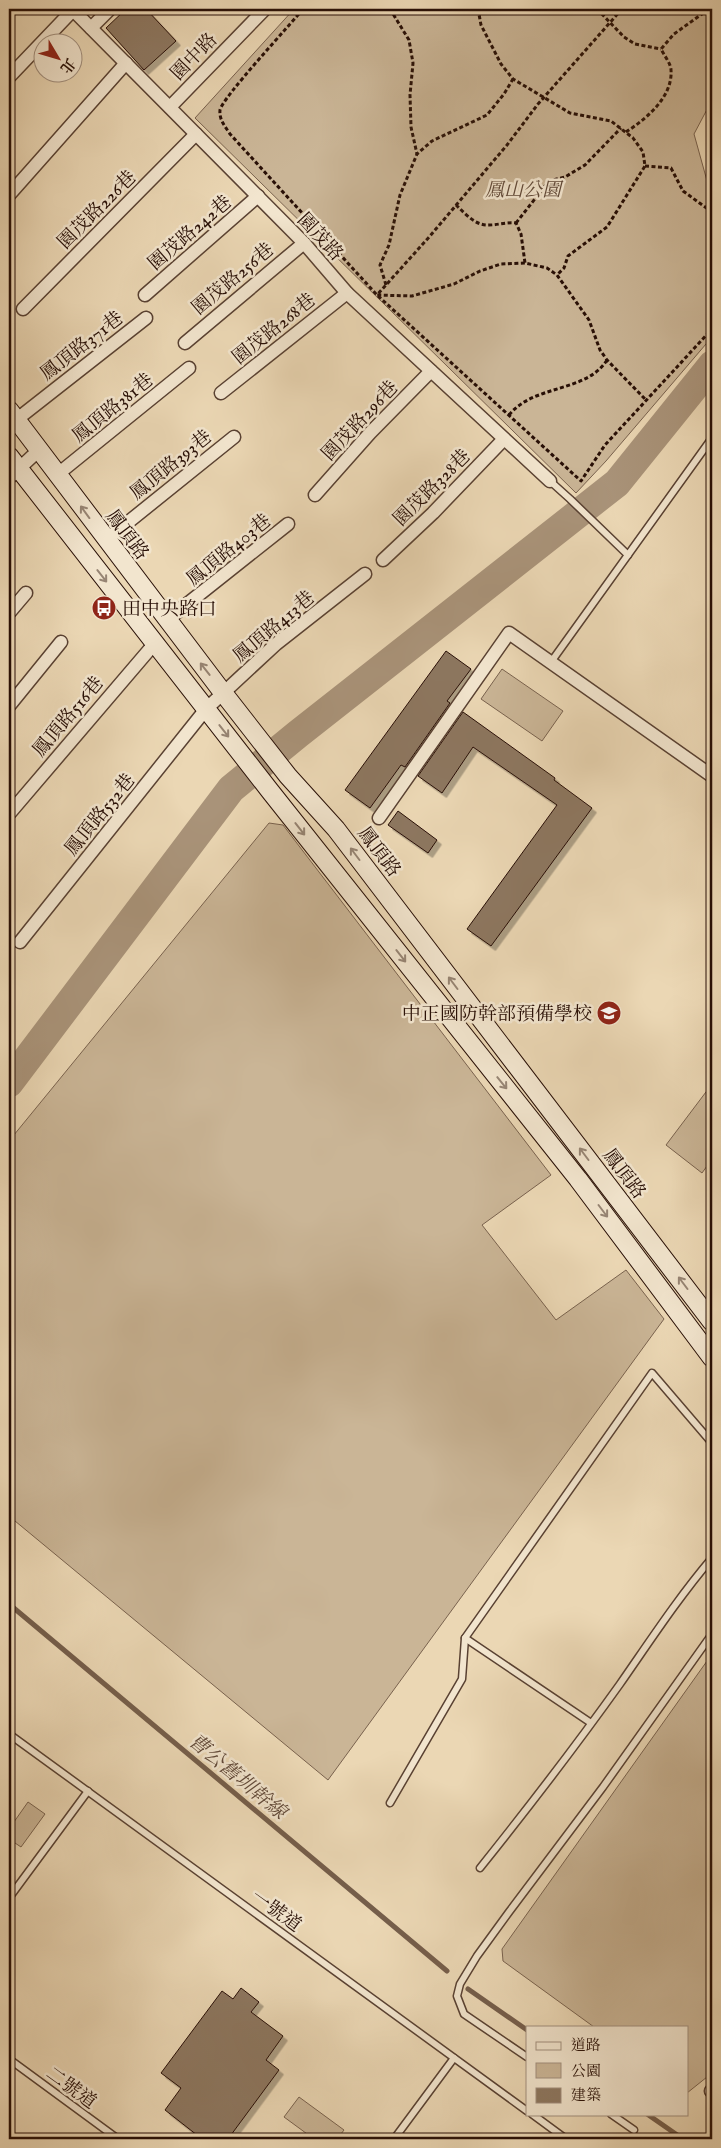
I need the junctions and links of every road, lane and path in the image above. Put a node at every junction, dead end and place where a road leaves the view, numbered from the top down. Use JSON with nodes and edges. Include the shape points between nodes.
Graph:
{"nodes":[{"id":1,"x":72,"y":9,"type":"edge"},
{"id":2,"x":110,"y":9,"type":"edge"},
{"id":3,"x":265,"y":9,"type":"edge"},
{"id":4,"x":303,"y":9,"type":"edge"},
{"id":5,"x":390,"y":9,"type":"edge"},
{"id":6,"x":478,"y":9,"type":"edge"},
{"id":7,"x":597,"y":9,"type":"edge"},
{"id":8,"x":622,"y":9,"type":"edge"},
{"id":9,"x":709,"y":9,"type":"edge"},
{"id":10,"x":610,"y":23,"type":"junction"},
{"id":11,"x":91,"y":28,"type":"junction"},
{"id":12,"x":660,"y":49,"type":"junction"},
{"id":13,"x":126,"y":64,"type":"junction"},
{"id":14,"x":9,"y":77,"type":"edge"},
{"id":15,"x":513,"y":79,"type":"junction"},
{"id":16,"x":544,"y":98,"type":"junction"},
{"id":17,"x":170,"y":107,"type":"junction"},
{"id":18,"x":621,"y":128,"type":"junction"},
{"id":19,"x":626,"y":132,"type":"junction"},
{"id":20,"x":196,"y":134,"type":"junction"},
{"id":21,"x":417,"y":154,"type":"junction"},
{"id":22,"x":645,"y":166,"type":"junction"},
{"id":23,"x":9,"y":196,"type":"edge"},
{"id":24,"x":258,"y":196,"type":"junction"},
{"id":25,"x":456,"y":205,"type":"junction"},
{"id":26,"x":712,"y":212,"type":"edge"},
{"id":27,"x":516,"y":222,"type":"junction"},
{"id":28,"x":304,"y":243,"type":"junction"},
{"id":29,"x":525,"y":263,"type":"junction"},
{"id":30,"x":557,"y":275,"type":"junction"},
{"id":31,"x":386,"y":285,"type":"junction"},
{"id":32,"x":348,"y":293,"type":"junction"},
{"id":33,"x":146,"y":295,"type":"dead end"},
{"id":34,"x":377,"y":295,"type":"junction"},
{"id":35,"x":23,"y":310,"type":"dead end"},
{"id":36,"x":146,"y":318,"type":"dead end"},
{"id":37,"x":712,"y":329,"type":"edge"},
{"id":38,"x":185,"y":342,"type":"dead end"},
{"id":39,"x":608,"y":360,"type":"junction"},
{"id":40,"x":189,"y":368,"type":"dead end"},
{"id":41,"x":431,"y":371,"type":"junction"},
{"id":42,"x":221,"y":393,"type":"dead end"},
{"id":43,"x":646,"y":400,"type":"junction"},
{"id":44,"x":12,"y":415,"type":"edge"},
{"id":45,"x":509,"y":415,"type":"junction"},
{"id":46,"x":234,"y":437,"type":"dead end"},
{"id":47,"x":712,"y":438,"type":"edge"},
{"id":48,"x":504,"y":439,"type":"junction"},
{"id":49,"x":39,"y":450,"type":"junction"},
{"id":50,"x":12,"y":467,"type":"edge"},
{"id":51,"x":58,"y":474,"type":"junction"},
{"id":52,"x":550,"y":482,"type":"joint"},
{"id":53,"x":315,"y":495,"type":"dead end"},
{"id":54,"x":288,"y":524,"type":"dead end"},
{"id":55,"x":106,"y":540,"type":"junction"},
{"id":56,"x":628,"y":555,"type":"junction"},
{"id":57,"x":383,"y":560,"type":"dead end"},
{"id":58,"x":365,"y":574,"type":"dead end"},
{"id":59,"x":26,"y":593,"type":"dead end"},
{"id":60,"x":9,"y":613,"type":"edge"},
{"id":61,"x":167,"y":620,"type":"junction"},
{"id":62,"x":62,"y":642,"type":"dead end"},
{"id":63,"x":155,"y":643,"type":"junction"},
{"id":64,"x":551,"y":662,"type":"junction"},
{"id":65,"x":224,"y":694,"type":"junction"},
{"id":66,"x":9,"y":706,"type":"edge"},
{"id":67,"x":206,"y":709,"type":"junction"},
{"id":68,"x":712,"y":776,"type":"edge"},
{"id":69,"x":9,"y":814,"type":"edge"},
{"id":70,"x":379,"y":818,"type":"dead end"},
{"id":71,"x":20,"y":942,"type":"dead end"},
{"id":72,"x":712,"y":1322,"type":"edge"},
{"id":73,"x":712,"y":1358,"type":"edge"},
{"id":74,"x":712,"y":1443,"type":"edge"},
{"id":75,"x":712,"y":1558,"type":"edge"},
{"id":76,"x":712,"y":1634,"type":"edge"},
{"id":77,"x":465,"y":1638,"type":"junction"},
{"id":78,"x":592,"y":1723,"type":"junction"},
{"id":79,"x":9,"y":1734,"type":"edge"},
{"id":80,"x":88,"y":1791,"type":"junction"},
{"id":81,"x":390,"y":1803,"type":"dead end"},
{"id":82,"x":480,"y":1868,"type":"dead end"},
{"id":83,"x":9,"y":1898,"type":"edge"},
{"id":84,"x":526,"y":2057,"type":"edge"},
{"id":85,"x":454,"y":2058,"type":"junction"},
{"id":86,"x":9,"y":2059,"type":"edge"},
{"id":87,"x":526,"y":2110,"type":"edge"},
{"id":88,"x":535,"y":2116,"type":"edge"},
{"id":89,"x":613,"y":2116,"type":"edge"},
{"id":90,"x":634,"y":2130,"type":"dead end"},
{"id":91,"x":118,"y":2139,"type":"edge"},
{"id":92,"x":394,"y":2139,"type":"edge"},
{"id":93,"x":566,"y":2139,"type":"edge"}],
"edges":[{"from":1,"to":11,"type":"street","name":"園茂路"},
{"from":1,"to":14,"type":"street"},
{"from":2,"to":11,"type":"street"},
{"from":3,"to":17,"type":"street","name":"園中路"},
{"from":4,"to":34,"type":"path","via":[[231,92],[220,108],[220,120]]},
{"from":5,"to":21,"type":"path","via":[[409,40],[413,63],[411,126]]},
{"from":6,"to":15,"type":"path","via":[[481,25],[501,64]]},
{"from":7,"to":10,"type":"path"},
{"from":8,"to":10,"type":"path"},
{"from":9,"to":12,"type":"path","via":[[674,34]]},
{"from":10,"to":12,"type":"path","via":[[635,44]]},
{"from":10,"to":16,"type":"path"},
{"from":11,"to":13,"type":"street","name":"園茂路"},
{"from":12,"to":19,"type":"path","via":[[671,68],[670,87],[641,122]]},
{"from":13,"to":17,"type":"street","name":"園茂路"},
{"from":13,"to":23,"type":"street"},
{"from":15,"to":16,"type":"path"},
{"from":15,"to":21,"type":"path","via":[[487,115],[432,141]]},
{"from":16,"to":18,"type":"path","via":[[570,114],[611,121]]},
{"from":16,"to":25,"type":"path"},
{"from":17,"to":20,"type":"street","name":"園茂路"},
{"from":18,"to":19,"type":"path"},
{"from":18,"to":27,"type":"path","via":[[585,165],[549,181]]},
{"from":19,"to":22,"type":"path","via":[[643,152]]},
{"from":20,"to":24,"type":"street","name":"園茂路"},
{"from":20,"to":35,"type":"street","name":"園茂路226巷"},
{"from":21,"to":31,"type":"path","via":[[400,195],[390,245],[380,265]]},
{"from":22,"to":26,"type":"path","via":[[671,168],[683,191]]},
{"from":22,"to":30,"type":"path","via":[[607,227],[568,256],[564,268]]},
{"from":24,"to":28,"type":"street","name":"園茂路"},
{"from":24,"to":33,"type":"street","name":"園茂路242巷"},
{"from":25,"to":27,"type":"path","via":[[472,220],[483,225]]},
{"from":25,"to":31,"type":"path"},
{"from":27,"to":29,"type":"path"},
{"from":28,"to":32,"type":"street","name":"園茂路"},
{"from":28,"to":38,"type":"street","name":"園茂路256巷"},
{"from":29,"to":30,"type":"path","via":[[547,268]]},
{"from":29,"to":34,"type":"path","via":[[501,264],[454,284],[412,296]]},
{"from":30,"to":39,"type":"path","via":[[589,320],[600,350]]},
{"from":31,"to":34,"type":"path"},
{"from":32,"to":41,"type":"street","name":"園茂路"},
{"from":32,"to":42,"type":"street","name":"園茂路268巷"},
{"from":34,"to":45,"type":"path"},
{"from":36,"to":44,"type":"street","name":"鳳頂路371巷"},
{"from":37,"to":43,"type":"path"},
{"from":39,"to":43,"type":"path"},
{"from":39,"to":45,"type":"path","via":[[591,377],[541,394]]},
{"from":40,"to":51,"type":"street","name":"鳳頂路381巷"},
{"from":41,"to":48,"type":"street","name":"園茂路"},
{"from":41,"to":53,"type":"street","name":"園茂路296巷"},
{"from":43,"to":45,"type":"path","via":[[605,445],[581,481]]},
{"from":44,"to":49,"type":"main road","name":"鳳頂路"},
{"from":46,"to":55,"type":"street","name":"鳳頂路393巷"},
{"from":47,"to":56,"type":"lane"},
{"from":48,"to":52,"type":"street","name":"園茂路"},
{"from":48,"to":57,"type":"street","name":"園茂路328巷"},
{"from":49,"to":50,"type":"street"},
{"from":49,"to":51,"type":"main road","name":"鳳頂路"},
{"from":50,"to":63,"type":"main road","one_way":true},
{"from":55,"to":51,"type":"main road","name":"鳳頂路","one_way":true},
{"from":52,"to":56,"type":"lane"},
{"from":54,"to":61,"type":"street","name":"鳳頂路403巷"},
{"from":55,"to":61,"type":"main road","name":"鳳頂路"},
{"from":56,"to":64,"type":"lane"},
{"from":58,"to":65,"type":"street","name":"鳳頂路413巷","via":[[276,644]]},
{"from":59,"to":60,"type":"street"},
{"from":65,"to":61,"type":"main road","name":"鳳頂路","one_way":true},
{"from":62,"to":66,"type":"street"},
{"from":63,"to":67,"type":"main road"},
{"from":63,"to":69,"type":"street","name":"鳳頂路516巷"},
{"from":64,"to":68,"type":"street"},
{"from":64,"to":70,"type":"street","via":[[509,633]]},
{"from":65,"to":67,"type":"street","name":"鳳頂路413巷"},
{"from":72,"to":65,"type":"main road","name":"鳳頂路","one_way":true,"via":[[336,829],[288,776]]},
{"from":67,"to":71,"type":"street","name":"鳳頂路532巷"},
{"from":67,"to":73,"type":"main road","one_way":true,"via":[[578,1179]]},
{"from":74,"to":77,"type":"lane","via":[[652,1373]]},
{"from":75,"to":78,"type":"lane","via":[[659,1626]]},
{"from":76,"to":84,"type":"lane","via":[[477,1956],[460,1984],[457,1996],[464,2014]]},
{"from":77,"to":78,"type":"lane"},
{"from":77,"to":81,"type":"lane","via":[[462,1679]]},
{"from":78,"to":82,"type":"lane"},
{"from":79,"to":80,"type":"lane","name":"一號道"},
{"from":80,"to":83,"type":"lane"},
{"from":80,"to":85,"type":"lane","name":"一號道"},
{"from":85,"to":87,"type":"lane","name":"一號道"},
{"from":85,"to":92,"type":"lane"},
{"from":86,"to":91,"type":"lane","name":"二號道"},
{"from":88,"to":93,"type":"lane"},
{"from":89,"to":90,"type":"lane"}]}
